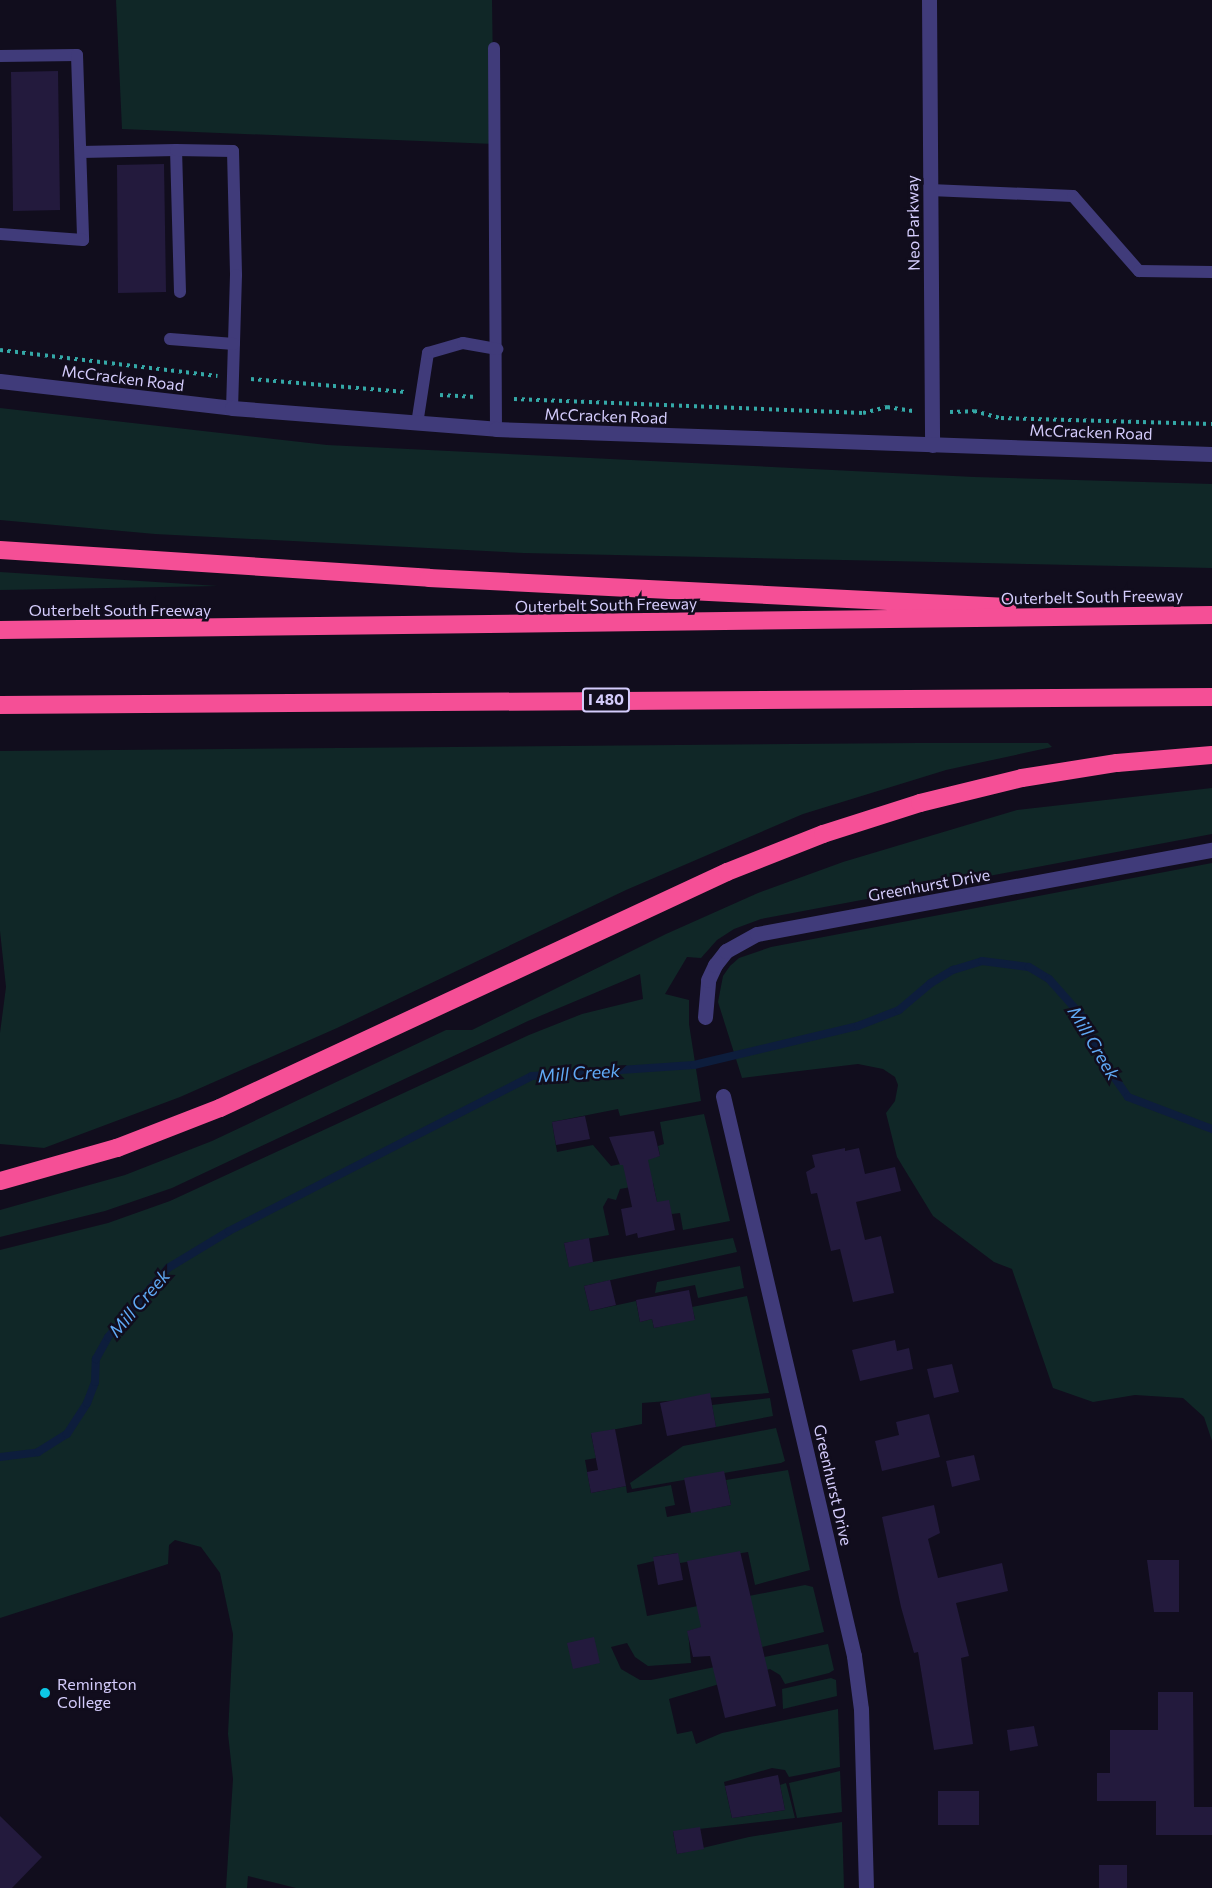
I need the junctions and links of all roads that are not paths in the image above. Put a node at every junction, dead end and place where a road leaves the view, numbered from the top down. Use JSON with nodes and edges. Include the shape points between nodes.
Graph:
{"nodes":[{"id":1,"x":929,"y":0,"type":"edge"},
{"id":2,"x":494,"y":48,"type":"dead end"},
{"id":3,"x":0,"y":56,"type":"edge"},
{"id":4,"x":176,"y":150,"type":"junction"},
{"id":5,"x":81,"y":152,"type":"junction"},
{"id":6,"x":930,"y":190,"type":"junction"},
{"id":7,"x":0,"y":234,"type":"edge"},
{"id":8,"x":1212,"y":272,"type":"edge"},
{"id":9,"x":180,"y":292,"type":"dead end"},
{"id":10,"x":170,"y":339,"type":"dead end"},
{"id":11,"x":234,"y":344,"type":"junction"},
{"id":12,"x":496,"y":349,"type":"junction"},
{"id":13,"x":0,"y":381,"type":"edge"},
{"id":14,"x":232,"y":408,"type":"junction"},
{"id":15,"x":417,"y":424,"type":"junction"},
{"id":16,"x":496,"y":429,"type":"junction"},
{"id":17,"x":932,"y":445,"type":"junction"},
{"id":18,"x":1212,"y":454,"type":"edge"},
{"id":19,"x":0,"y":550,"type":"edge"},
{"id":20,"x":1167,"y":615,"type":"junction"},
{"id":21,"x":1212,"y":615,"type":"edge"},
{"id":22,"x":0,"y":630,"type":"edge"},
{"id":23,"x":1212,"y":697,"type":"edge"},
{"id":24,"x":0,"y":705,"type":"edge"},
{"id":25,"x":1212,"y":755,"type":"edge"},
{"id":26,"x":1212,"y":849,"type":"edge"},
{"id":27,"x":705,"y":1017,"type":"dead end"},
{"id":28,"x":723,"y":1096,"type":"dead end"},
{"id":29,"x":0,"y":1181,"type":"edge"},
{"id":30,"x":866,"y":1888,"type":"edge"}],
"edges":[{"from":1,"to":6,"type":"street","name":"Neo Parkway"},
{"from":2,"to":12,"type":"lane"},
{"from":3,"to":5,"type":"lane","via":[[77,55]]},
{"from":4,"to":5,"type":"lane"},
{"from":4,"to":9,"type":"lane"},
{"from":4,"to":11,"type":"lane","via":[[232,151]]},
{"from":5,"to":7,"type":"lane","via":[[83,240]]},
{"from":6,"to":8,"type":"lane","via":[[1073,196],[1139,271]]},
{"from":6,"to":17,"type":"street","name":"Neo Parkway"},
{"from":10,"to":11,"type":"lane"},
{"from":11,"to":14,"type":"lane"},
{"from":12,"to":15,"type":"lane","via":[[463,343],[428,352]]},
{"from":12,"to":16,"type":"lane"},
{"from":13,"to":14,"type":"street","name":"McCracken Road"},
{"from":14,"to":15,"type":"street","name":"McCracken Road"},
{"from":15,"to":16,"type":"street","name":"McCracken Road"},
{"from":16,"to":17,"type":"street","name":"McCracken Road"},
{"from":17,"to":18,"type":"street","name":"McCracken Road"},
{"from":19,"to":20,"type":"highway","via":[[429,578]]},
{"from":20,"to":21,"type":"highway","name":"Outerbelt South Freeway"},
{"from":20,"to":22,"type":"highway","name":"Outerbelt South Freeway"},
{"from":23,"to":24,"type":"highway","number":"I 480"},
{"from":25,"to":29,"type":"highway","via":[[1118,763],[1022,778],[920,803],[823,834],[727,872],[220,1108],[117,1148]]},
{"from":26,"to":27,"type":"street","name":"Greenhurst Drive","via":[[757,934],[726,951],[715,965],[708,980]]},
{"from":28,"to":30,"type":"street","name":"Greenhurst Drive","via":[[855,1662],[861,1709]]}]}
